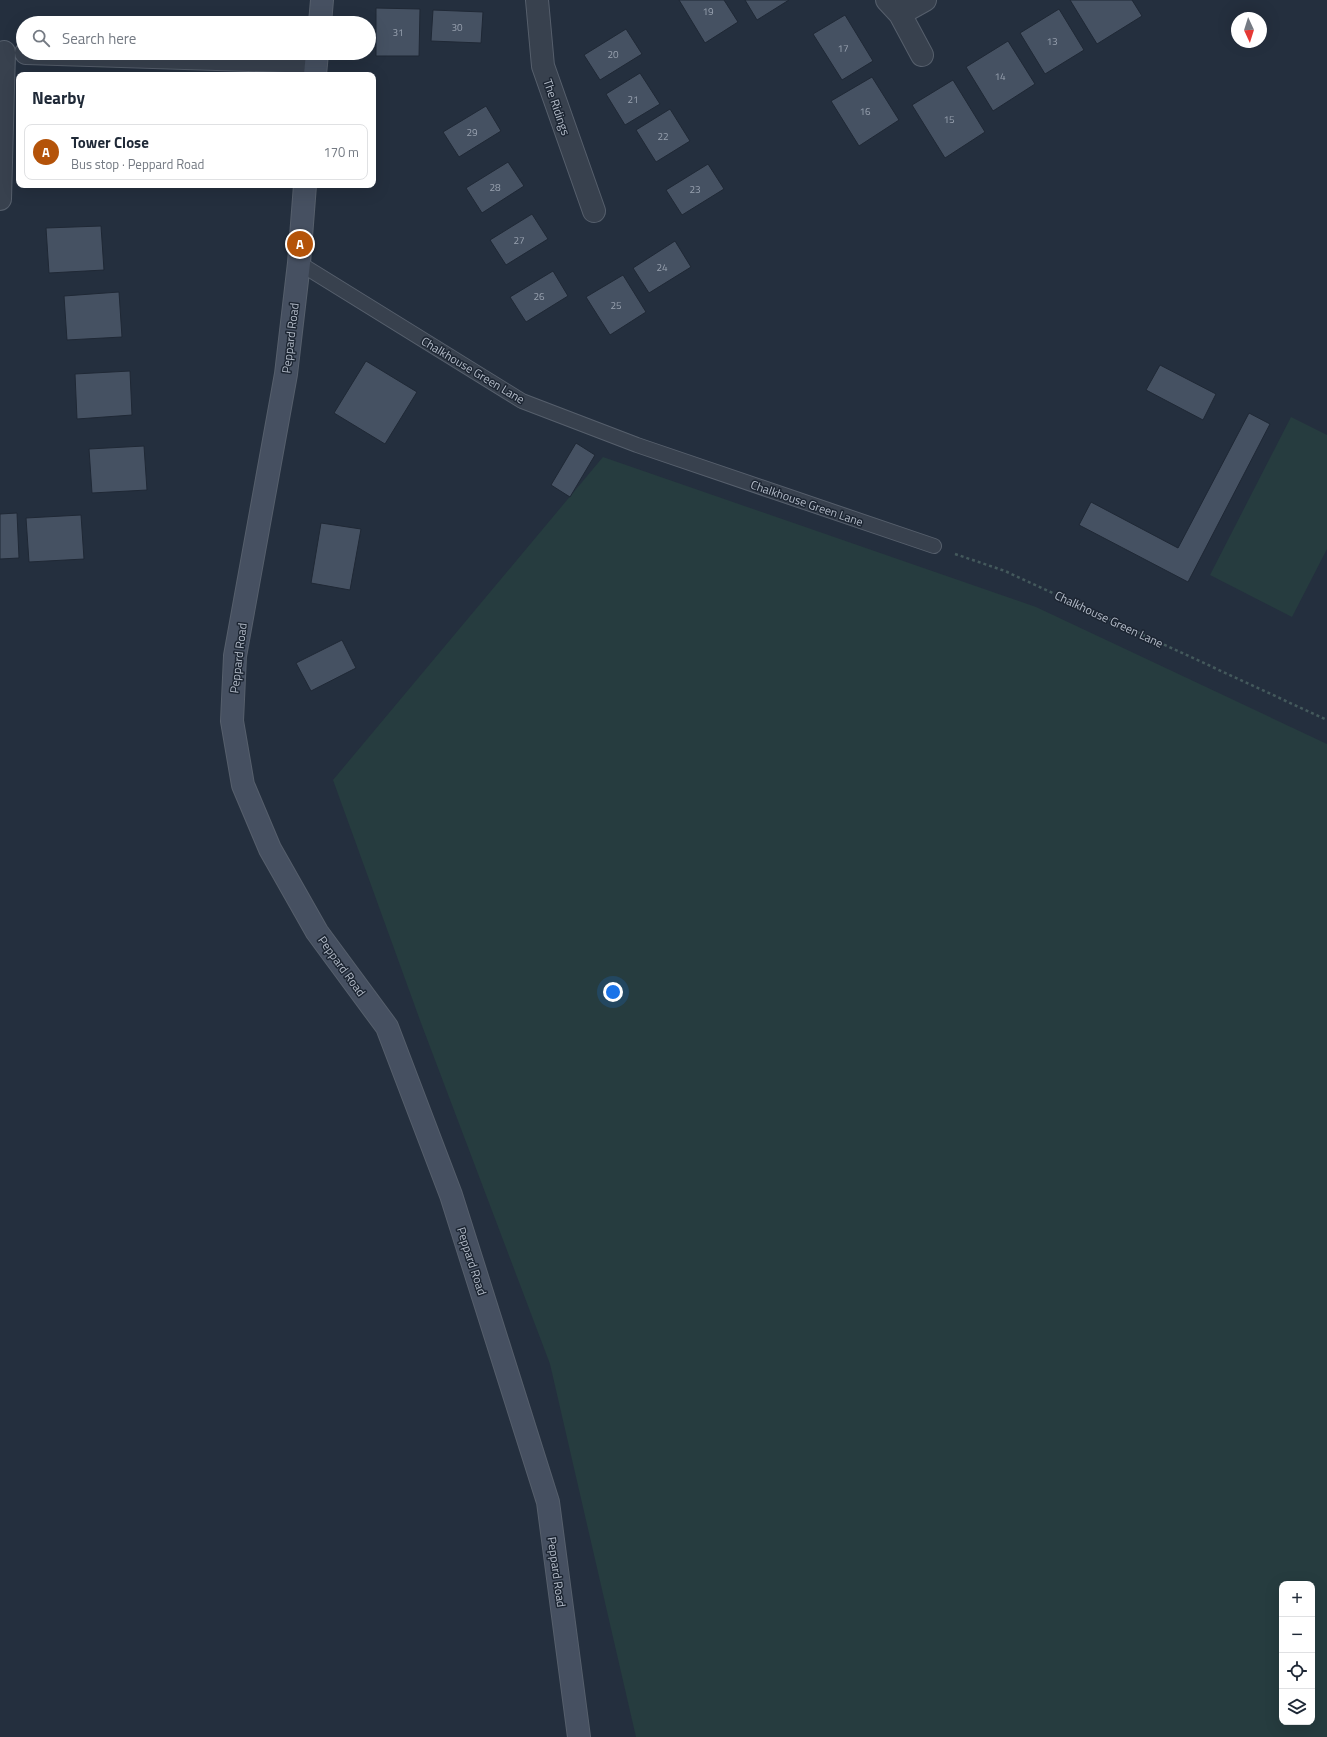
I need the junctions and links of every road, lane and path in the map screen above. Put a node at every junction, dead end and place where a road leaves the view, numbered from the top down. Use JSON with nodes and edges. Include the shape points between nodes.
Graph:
{"nodes":[{"id":1,"x":322,"y":0,"type":"edge"},
{"id":2,"x":537,"y":0,"type":"edge"},
{"id":3,"x":926,"y":0,"type":"edge"},
{"id":4,"x":893,"y":7,"type":"edge"},
{"id":5,"x":321,"y":16,"type":"edge"},
{"id":6,"x":13,"y":53,"type":"edge"},
{"id":7,"x":922,"y":54,"type":"dead end"},
{"id":8,"x":225,"y":60,"type":"edge"},
{"id":9,"x":316,"y":63,"type":"edge"},
{"id":10,"x":305,"y":188,"type":"edge"},
{"id":11,"x":0,"y":199,"type":"edge"},
{"id":12,"x":594,"y":211,"type":"dead end"},
{"id":13,"x":299,"y":263,"type":"junction"},
{"id":14,"x":934,"y":546,"type":"joint"},
{"id":15,"x":1327,"y":720,"type":"edge"},
{"id":16,"x":579,"y":1737,"type":"edge"}],
"edges":[{"from":1,"to":5,"type":"main road"},
{"from":2,"to":12,"type":"street","name":"The Ridings","via":[[543,66]]},
{"from":3,"to":4,"type":"street"},
{"from":4,"to":7,"type":"street"},
{"from":6,"to":11,"type":"street"},
{"from":8,"to":9,"type":"street"},
{"from":10,"to":13,"type":"main road","name":"Peppard Road"},
{"from":13,"to":14,"type":"lane","name":"Chalkhouse Green Lane","via":[[522,401],[637,445]]},
{"from":13,"to":16,"type":"main road","name":"Peppard Road","via":[[286,374],[235,656],[232,721],[243,785],[270,849],[317,932],[387,1027],[452,1195],[548,1502]]},
{"from":14,"to":15,"type":"path","name":"Chalkhouse Green Lane","via":[[1005,571]]}]}
